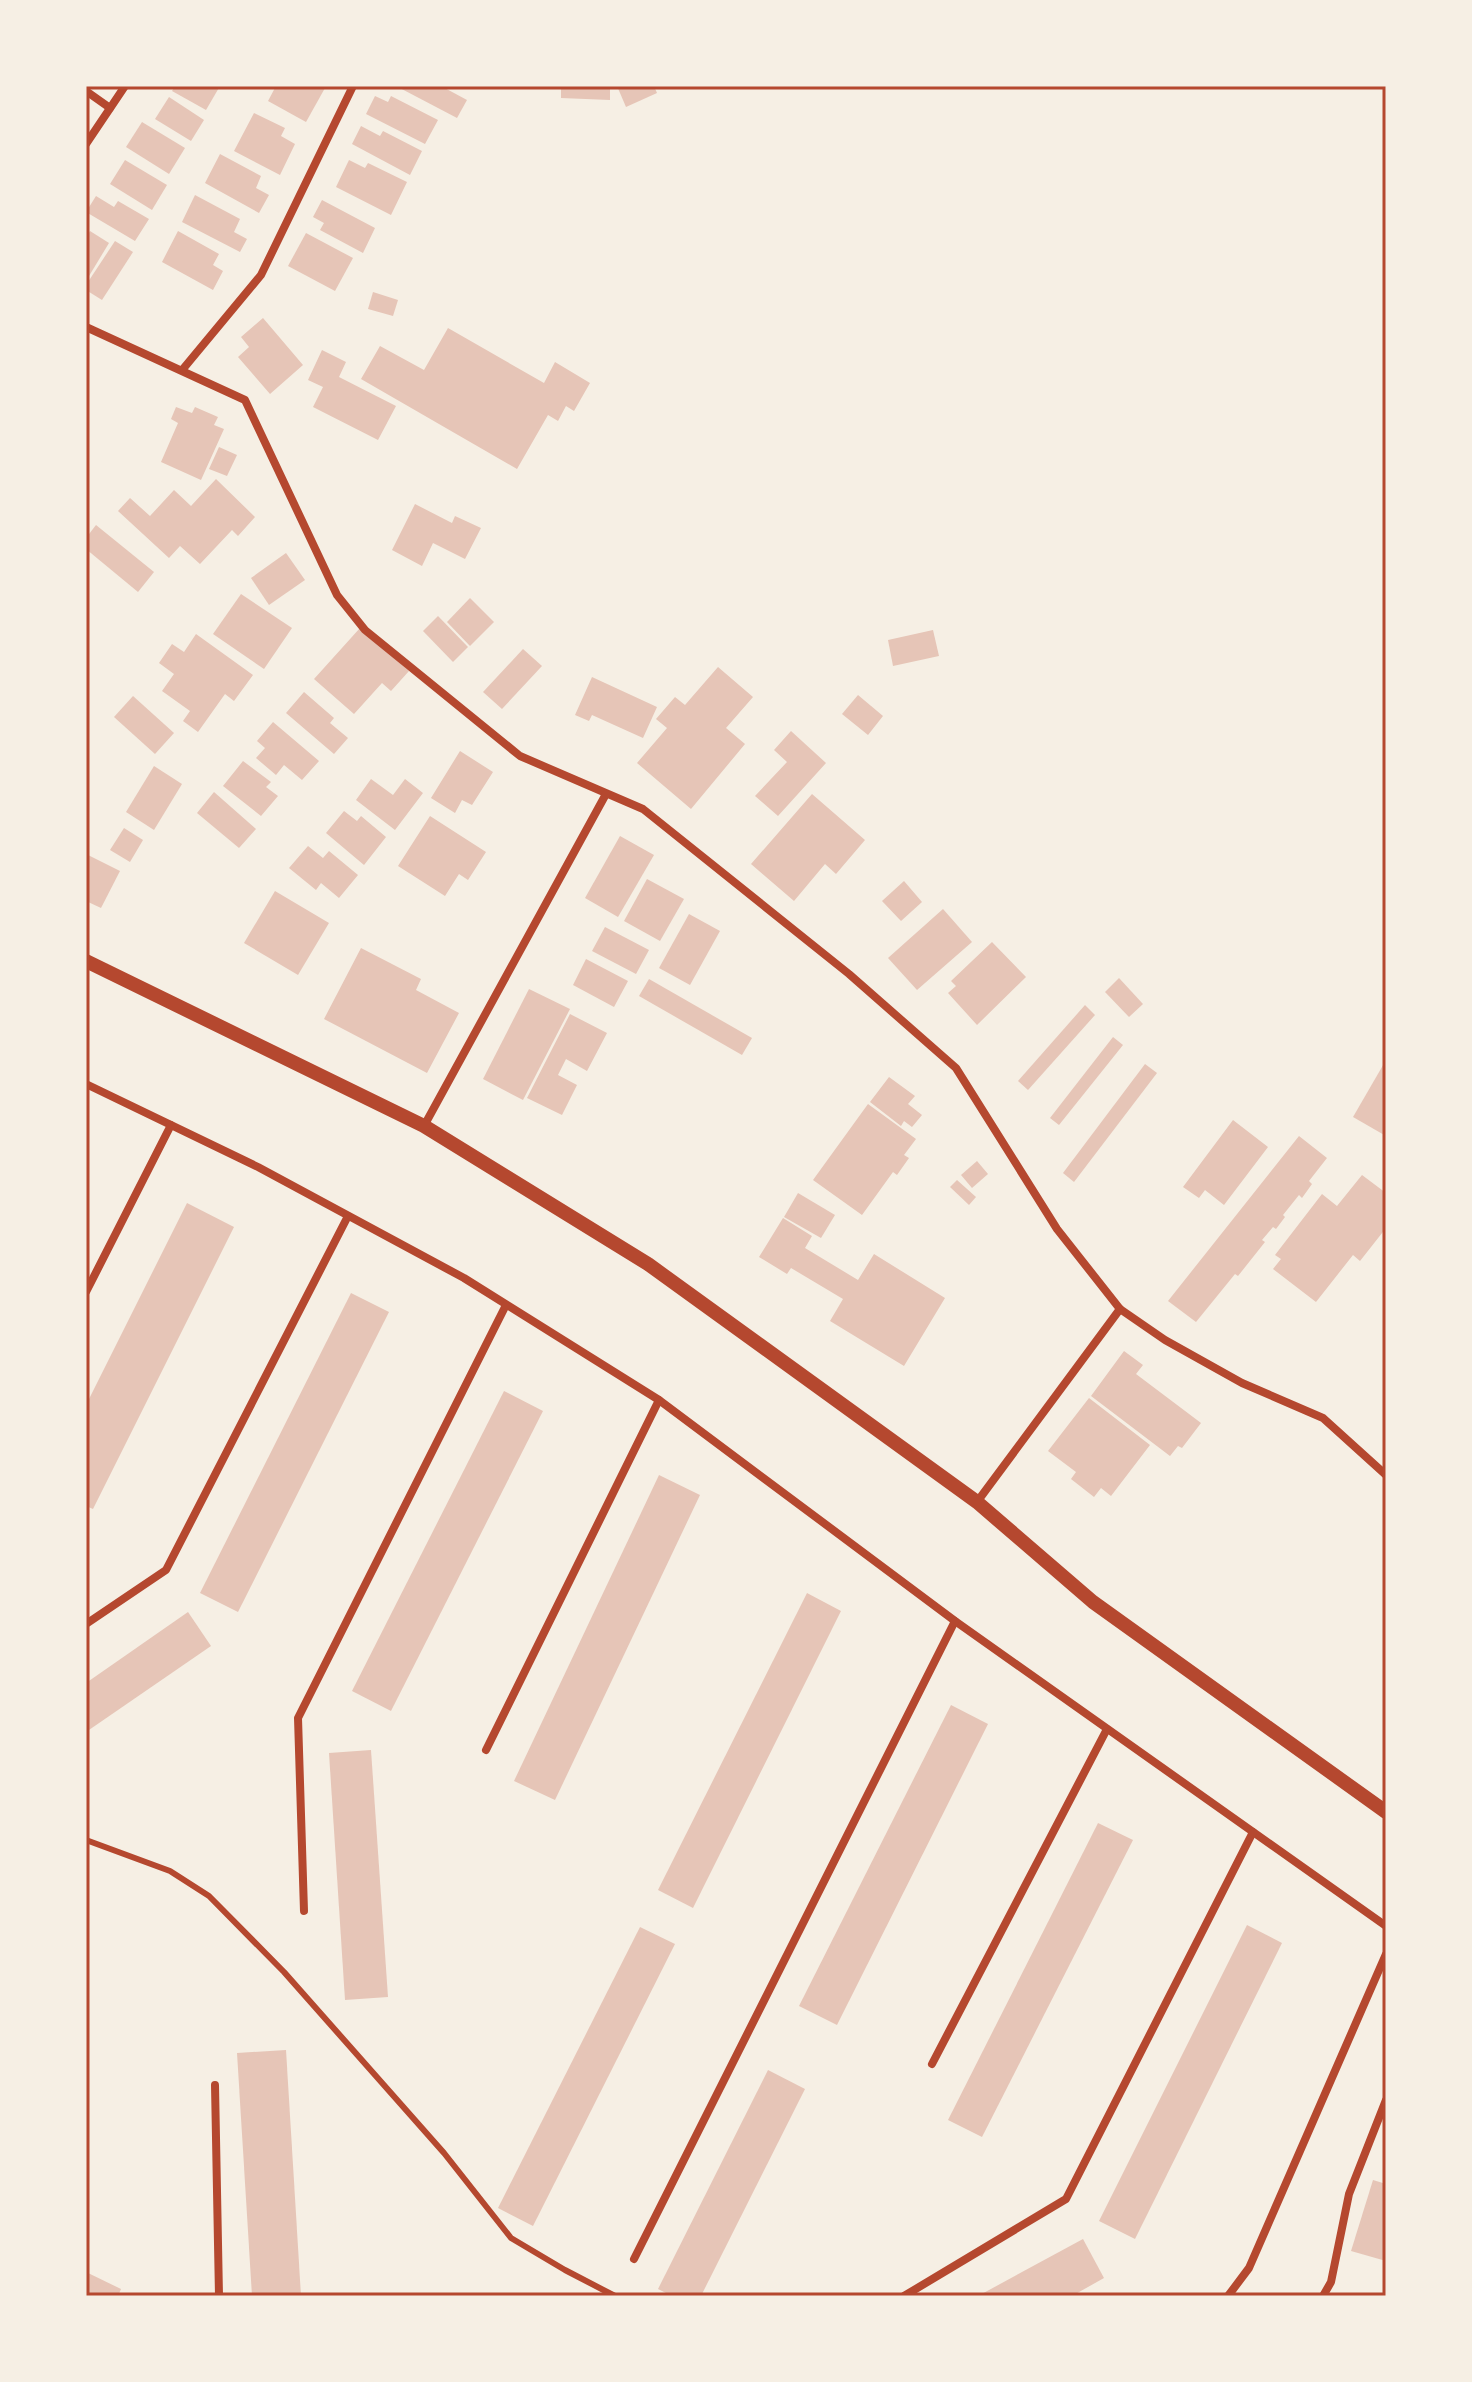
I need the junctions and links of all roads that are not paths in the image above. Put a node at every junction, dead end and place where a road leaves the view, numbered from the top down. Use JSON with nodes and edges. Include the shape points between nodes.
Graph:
{"nodes":[{"id":1,"x":125,"y":86,"type":"edge"},
{"id":2,"x":353,"y":86,"type":"edge"},
{"id":3,"x":86,"y":91,"type":"edge"},
{"id":4,"x":110,"y":108,"type":"junction"},
{"id":5,"x":86,"y":144,"type":"edge"},
{"id":6,"x":86,"y":327,"type":"edge"},
{"id":7,"x":183,"y":369,"type":"junction"},
{"id":8,"x":606,"y":794,"type":"junction"},
{"id":9,"x":86,"y":961,"type":"edge"},
{"id":10,"x":86,"y":1084,"type":"edge"},
{"id":11,"x":171,"y":1125,"type":"junction"},
{"id":12,"x":424,"y":1126,"type":"junction"},
{"id":13,"x":348,"y":1216,"type":"junction"},
{"id":14,"x":86,"y":1292,"type":"edge"},
{"id":15,"x":506,"y":1305,"type":"junction"},
{"id":16,"x":1120,"y":1309,"type":"junction"},
{"id":17,"x":659,"y":1400,"type":"junction"},
{"id":18,"x":1386,"y":1475,"type":"edge"},
{"id":19,"x":977,"y":1502,"type":"junction"},
{"id":20,"x":955,"y":1621,"type":"junction"},
{"id":21,"x":86,"y":1624,"type":"edge"},
{"id":22,"x":1107,"y":1729,"type":"junction"},
{"id":23,"x":486,"y":1750,"type":"dead end"},
{"id":24,"x":1386,"y":1812,"type":"edge"},
{"id":25,"x":1253,"y":1832,"type":"junction"},
{"id":26,"x":86,"y":1840,"type":"edge"},
{"id":27,"x":304,"y":1911,"type":"dead end"},
{"id":28,"x":1386,"y":1926,"type":"edge"},
{"id":29,"x":1386,"y":1954,"type":"edge"},
{"id":30,"x":932,"y":2064,"type":"dead end"},
{"id":31,"x":215,"y":2085,"type":"dead end"},
{"id":32,"x":1386,"y":2100,"type":"edge"},
{"id":33,"x":634,"y":2259,"type":"dead end"},
{"id":34,"x":219,"y":2296,"type":"edge"},
{"id":35,"x":615,"y":2296,"type":"edge"},
{"id":36,"x":904,"y":2296,"type":"edge"},
{"id":37,"x":1228,"y":2296,"type":"edge"},
{"id":38,"x":1323,"y":2296,"type":"edge"}],
"edges":[{"from":1,"to":4,"type":"street"},
{"from":2,"to":7,"type":"street","via":[[261,275]]},
{"from":3,"to":4,"type":"street"},
{"from":4,"to":5,"type":"street"},
{"from":6,"to":7,"type":"street"},
{"from":7,"to":8,"type":"street","via":[[245,400],[337,595],[365,630],[520,756]]},
{"from":8,"to":12,"type":"street"},
{"from":8,"to":16,"type":"street","via":[[643,809],[849,974],[956,1068],[1057,1229]]},
{"from":9,"to":12,"type":"street"},
{"from":10,"to":11,"type":"street"},
{"from":11,"to":13,"type":"street"},
{"from":11,"to":14,"type":"street"},
{"from":12,"to":19,"type":"street","via":[[648,1264]]},
{"from":13,"to":15,"type":"street"},
{"from":13,"to":21,"type":"street","via":[[166,1570]]},
{"from":15,"to":17,"type":"street"},
{"from":15,"to":27,"type":"street","via":[[298,1718]]},
{"from":16,"to":18,"type":"street","via":[[1242,1383],[1323,1418]]},
{"from":16,"to":19,"type":"street"},
{"from":17,"to":20,"type":"street"},
{"from":17,"to":23,"type":"street"},
{"from":19,"to":24,"type":"street","via":[[1093,1602]]},
{"from":20,"to":22,"type":"street"},
{"from":20,"to":33,"type":"street"},
{"from":22,"to":25,"type":"street"},
{"from":22,"to":30,"type":"street"},
{"from":25,"to":28,"type":"street"},
{"from":25,"to":36,"type":"street","via":[[1066,2199]]},
{"from":26,"to":35,"type":"lane","via":[[170,1871],[209,1896],[444,2153],[511,2238]]},
{"from":29,"to":37,"type":"street","via":[[1249,2268]]},
{"from":31,"to":34,"type":"street"},
{"from":32,"to":38,"type":"street","via":[[1349,2194],[1331,2282]]}]}
